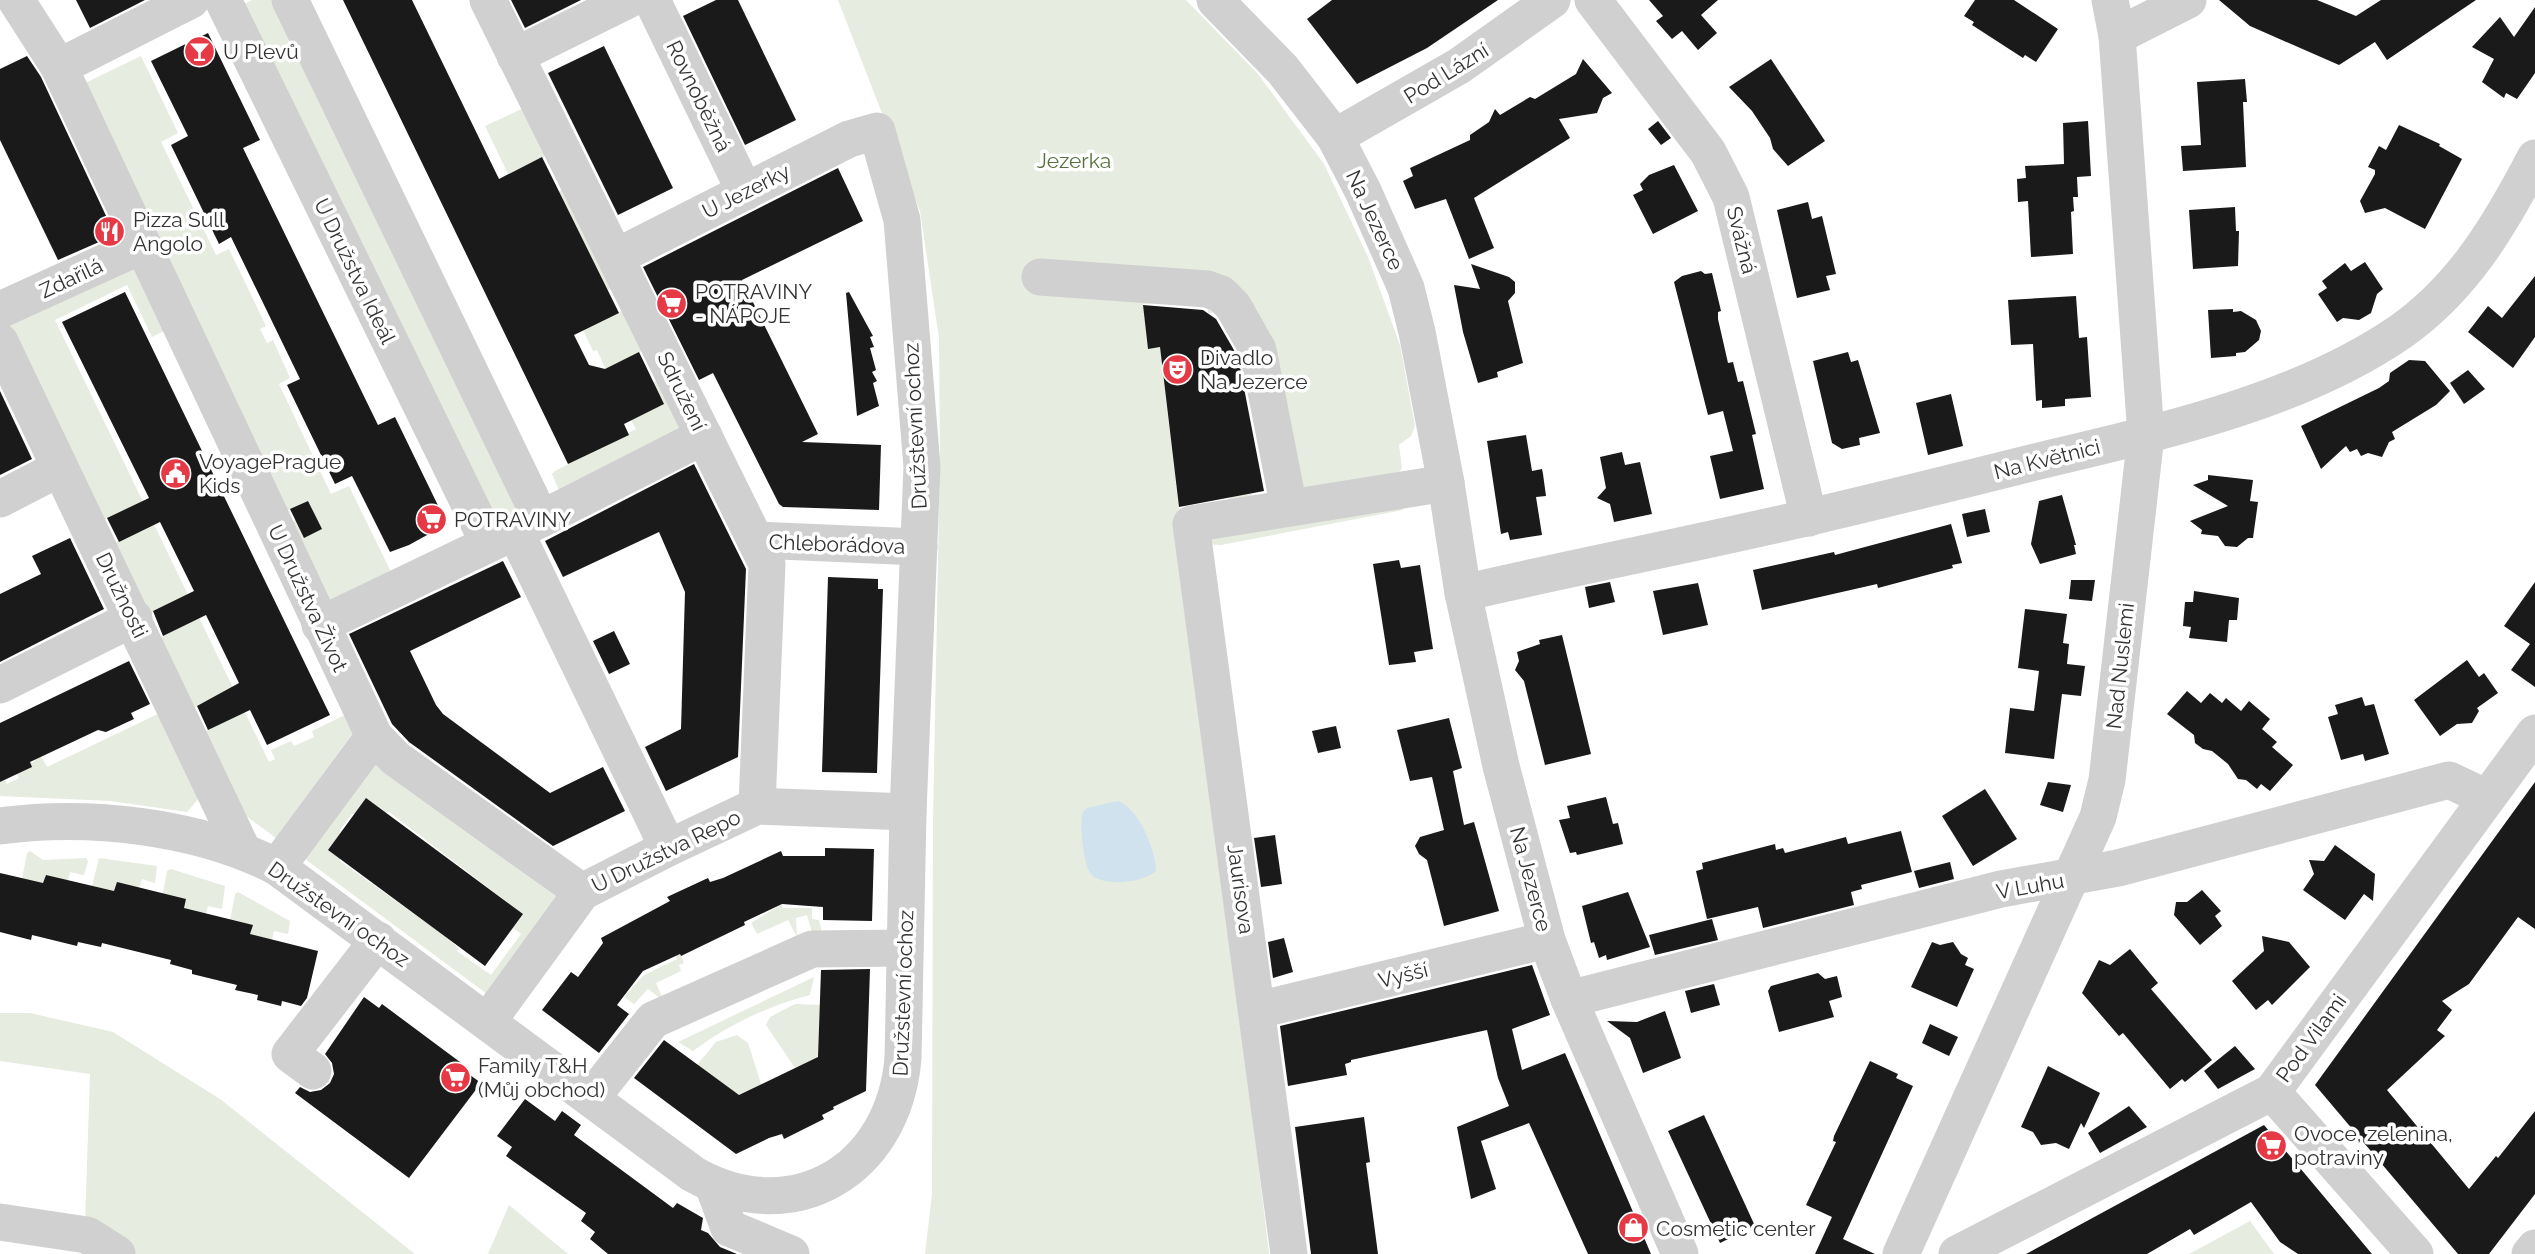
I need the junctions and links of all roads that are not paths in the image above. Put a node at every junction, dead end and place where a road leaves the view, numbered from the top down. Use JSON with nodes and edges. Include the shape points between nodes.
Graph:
{"nodes":[{"id":1,"x":16,"y":0,"type":"edge"},
{"id":2,"x":191,"y":0,"type":"edge"},
{"id":3,"x":223,"y":0,"type":"edge"},
{"id":4,"x":290,"y":0,"type":"edge"},
{"id":5,"x":488,"y":0,"type":"edge"},
{"id":6,"x":628,"y":0,"type":"edge"},
{"id":7,"x":652,"y":0,"type":"edge"},
{"id":8,"x":1215,"y":0,"type":"edge"},
{"id":9,"x":1552,"y":0,"type":"edge"},
{"id":10,"x":1593,"y":0,"type":"edge"},
{"id":11,"x":2110,"y":0,"type":"edge"},
{"id":12,"x":2188,"y":0,"type":"edge"},
{"id":13,"x":2116,"y":36,"type":"junction"},
{"id":14,"x":515,"y":56,"type":"junction"},
{"id":15,"x":59,"y":67,"type":"junction"},
{"id":16,"x":877,"y":131,"type":"joint"},
{"id":17,"x":1335,"y":137,"type":"junction"},
{"id":18,"x":2535,"y":158,"type":"edge"},
{"id":19,"x":745,"y":192,"type":"junction"},
{"id":20,"x":143,"y":245,"type":"junction"},
{"id":21,"x":616,"y":257,"type":"junction"},
{"id":22,"x":1040,"y":277,"type":"dead end"},
{"id":23,"x":0,"y":310,"type":"edge"},
{"id":24,"x":0,"y":342,"type":"edge"},
{"id":25,"x":2146,"y":435,"type":"junction"},
{"id":26,"x":704,"y":436,"type":"junction"},
{"id":27,"x":60,"y":468,"type":"junction"},
{"id":28,"x":1446,"y":483,"type":"junction"},
{"id":29,"x":0,"y":499,"type":"edge"},
{"id":30,"x":1289,"y":508,"type":"junction"},
{"id":31,"x":1809,"y":518,"type":"junction"},
{"id":32,"x":515,"y":531,"type":"junction"},
{"id":33,"x":755,"y":540,"type":"junction"},
{"id":34,"x":919,"y":547,"type":"junction"},
{"id":35,"x":1463,"y":593,"type":"junction"},
{"id":36,"x":134,"y":618,"type":"junction"},
{"id":37,"x":320,"y":625,"type":"junction"},
{"id":38,"x":0,"y":685,"type":"edge"},
{"id":39,"x":2535,"y":733,"type":"edge"},
{"id":40,"x":374,"y":736,"type":"junction"},
{"id":41,"x":2487,"y":798,"type":"junction"},
{"id":42,"x":757,"y":806,"type":"junction"},
{"id":43,"x":908,"y":812,"type":"junction"},
{"id":44,"x":0,"y":826,"type":"edge"},
{"id":45,"x":668,"y":848,"type":"junction"},
{"id":46,"x":242,"y":849,"type":"junction"},
{"id":47,"x":277,"y":867,"type":"junction"},
{"id":48,"x":2070,"y":879,"type":"junction"},
{"id":49,"x":582,"y":892,"type":"junction"},
{"id":50,"x":378,"y":940,"type":"junction"},
{"id":51,"x":1547,"y":940,"type":"junction"},
{"id":52,"x":905,"y":948,"type":"junction"},
{"id":53,"x":1569,"y":999,"type":"junction"},
{"id":54,"x":1258,"y":1010,"type":"junction"},
{"id":55,"x":488,"y":1021,"type":"junction"},
{"id":56,"x":313,"y":1070,"type":"dead end"},
{"id":57,"x":2272,"y":1092,"type":"junction"},
{"id":58,"x":592,"y":1097,"type":"junction"},
{"id":59,"x":713,"y":1185,"type":"junction"},
{"id":60,"x":0,"y":1222,"type":"edge"},
{"id":61,"x":2535,"y":1248,"type":"edge"},
{"id":62,"x":117,"y":1254,"type":"edge"},
{"id":63,"x":791,"y":1254,"type":"edge"},
{"id":64,"x":1289,"y":1254,"type":"edge"},
{"id":65,"x":1681,"y":1254,"type":"edge"},
{"id":66,"x":1901,"y":1254,"type":"edge"},
{"id":67,"x":1957,"y":1254,"type":"edge"},
{"id":68,"x":2415,"y":1254,"type":"edge"},
{"id":69,"x":2530,"y":1254,"type":"edge"}],
"edges":[{"from":1,"to":15,"type":"street","name":"U Družstva Život"},
{"from":2,"to":15,"type":"street"},
{"from":3,"to":32,"type":"street","name":"U Družstva Ideál"},
{"from":4,"to":32,"type":"street","name":"U Družstva Ideál"},
{"from":5,"to":14,"type":"street","name":"Sdružení"},
{"from":6,"to":14,"type":"street"},
{"from":7,"to":19,"type":"street","name":"Rovnoběžná"},
{"from":8,"to":17,"type":"street","name":"Na Jezerce","via":[[1283,70]]},
{"from":9,"to":17,"type":"street","name":"Pod Lázní","via":[[1459,66]]},
{"from":10,"to":31,"type":"street","name":"Svážná","via":[[1708,152],[1728,189]]},
{"from":11,"to":13,"type":"street","name":"Nad Nuslemi"},
{"from":12,"to":13,"type":"street"},
{"from":13,"to":25,"type":"street","name":"Nad Nuslemi"},
{"from":14,"to":21,"type":"street","name":"Sdružení"},
{"from":15,"to":20,"type":"street","name":"U Družstva Život"},
{"from":16,"to":19,"type":"street","name":"U Jezerky","via":[[849,139]]},
{"from":16,"to":34,"type":"street","name":"Družstevní ochoz","via":[[902,220],[922,467]]},
{"from":17,"to":28,"type":"street","name":"Na Jezerce","via":[[1406,288]]},
{"from":18,"to":25,"type":"street","name":"Na Květnici","via":[[2474,262],[2400,331],[2344,364],[2260,400]]},
{"from":19,"to":21,"type":"street","name":"U Jezerky"},
{"from":20,"to":23,"type":"street","name":"Zdařilá"},
{"from":20,"to":37,"type":"street","name":"U Družstva Život"},
{"from":21,"to":26,"type":"street","name":"Sdružení"},
{"from":22,"to":30,"type":"street","via":[[1207,289],[1221,294],[1258,350]]},
{"from":24,"to":27,"type":"street","name":"Družnosti"},
{"from":25,"to":31,"type":"street","name":"Na Květnici"},
{"from":25,"to":48,"type":"street","name":"Nad Nuslemi","via":[[2106,789]]},
{"from":26,"to":32,"type":"street"},
{"from":26,"to":33,"type":"street","name":"Sdružení"},
{"from":27,"to":29,"type":"street"},
{"from":27,"to":36,"type":"street","name":"Družnosti"},
{"from":28,"to":30,"type":"street"},
{"from":28,"to":35,"type":"street","name":"Na Jezerce"},
{"from":30,"to":54,"type":"street","name":"Jaurisova","via":[[1191,524]]},
{"from":31,"to":35,"type":"street","name":"Na Květnici"},
{"from":32,"to":37,"type":"street"},
{"from":32,"to":45,"type":"street","name":"U Družstva Ideál"},
{"from":33,"to":34,"type":"street","name":"Chleborádova"},
{"from":33,"to":42,"type":"street","name":"Sdružení","via":[[767,564]]},
{"from":34,"to":43,"type":"street","name":"Družstevní ochoz"},
{"from":35,"to":51,"type":"street","name":"Na Jezerce"},
{"from":36,"to":38,"type":"street"},
{"from":36,"to":46,"type":"street","name":"Družnosti"},
{"from":37,"to":40,"type":"street","name":"U Družstva Život"},
{"from":39,"to":41,"type":"street","name":"Pod Vilami"},
{"from":40,"to":47,"type":"street"},
{"from":40,"to":49,"type":"street","name":"U Družstva Život","via":[[395,758]]},
{"from":41,"to":48,"type":"street","name":"V Luhu","via":[[2449,780]]},
{"from":41,"to":57,"type":"street","name":"Pod Vilami"},
{"from":42,"to":43,"type":"street","name":"U Družstva Repo"},
{"from":42,"to":45,"type":"street","name":"U Družstva Repo"},
{"from":43,"to":52,"type":"street","name":"Družstevní ochoz"},
{"from":44,"to":46,"type":"street","name":"Družstevní ochoz","via":[[118,822]]},
{"from":45,"to":49,"type":"street","name":"U Družstva Repo"},
{"from":46,"to":47,"type":"street","name":"Družstevní ochoz"},
{"from":47,"to":50,"type":"street","name":"Družstevní ochoz"},
{"from":48,"to":53,"type":"street","name":"V Luhu","via":[[2001,890]]},
{"from":48,"to":66,"type":"street","name":"Nad Nuslemi"},
{"from":49,"to":55,"type":"street","name":"U Družstva Repo"},
{"from":50,"to":55,"type":"street","name":"Družstevní ochoz"},
{"from":50,"to":56,"type":"street","via":[[290,1054]]},
{"from":51,"to":53,"type":"street","name":"Na Jezerce"},
{"from":51,"to":54,"type":"street","name":"Vyšší"},
{"from":52,"to":58,"type":"street","via":[[812,949],[653,1020]]},
{"from":52,"to":59,"type":"street","name":"Družstevní ochoz","via":[[901,1082],[874,1145],[833,1179],[810,1189],[758,1195]]},
{"from":53,"to":65,"type":"street","name":"Na Jezerce"},
{"from":54,"to":64,"type":"street","name":"Jaurisova"},
{"from":55,"to":58,"type":"street","name":"Družstevní ochoz"},
{"from":57,"to":67,"type":"street","name":"Pod Vilami"},
{"from":57,"to":68,"type":"street"},
{"from":58,"to":59,"type":"street","name":"Družstevní ochoz"},
{"from":59,"to":63,"type":"street","via":[[729,1228]]},
{"from":60,"to":62,"type":"street","via":[[87,1235]]},
{"from":61,"to":69,"type":"street"}]}
